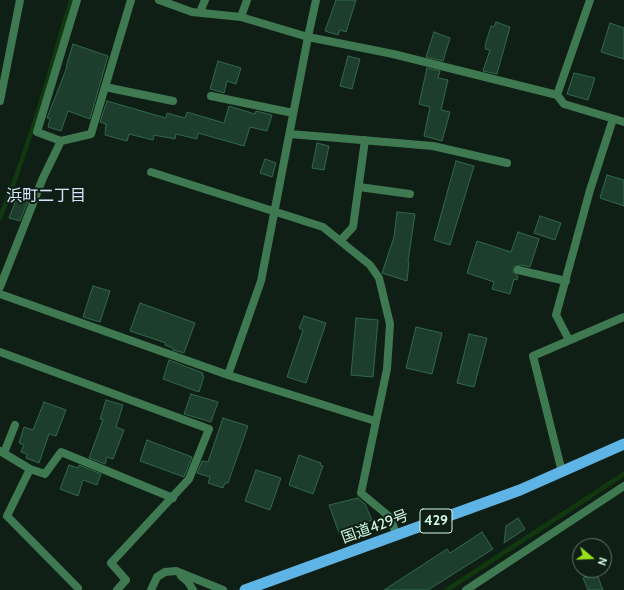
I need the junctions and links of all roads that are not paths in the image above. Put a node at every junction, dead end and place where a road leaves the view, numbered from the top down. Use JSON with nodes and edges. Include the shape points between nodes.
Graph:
{"nodes":[{"id":1,"x":20,"y":0,"type":"edge"},
{"id":2,"x":77,"y":0,"type":"edge"},
{"id":3,"x":131,"y":0,"type":"edge"},
{"id":4,"x":159,"y":0,"type":"edge"},
{"id":5,"x":205,"y":0,"type":"edge"},
{"id":6,"x":247,"y":0,"type":"edge"},
{"id":7,"x":316,"y":0,"type":"edge"},
{"id":8,"x":590,"y":0,"type":"edge"},
{"id":9,"x":200,"y":12,"type":"junction"},
{"id":10,"x":241,"y":18,"type":"junction"},
{"id":11,"x":308,"y":37,"type":"junction"},
{"id":12,"x":105,"y":87,"type":"junction"},
{"id":13,"x":557,"y":95,"type":"junction"},
{"id":14,"x":211,"y":96,"type":"dead end"},
{"id":15,"x":0,"y":101,"type":"edge"},
{"id":16,"x":174,"y":101,"type":"dead end"},
{"id":17,"x":293,"y":114,"type":"junction"},
{"id":18,"x":613,"y":119,"type":"junction"},
{"id":19,"x":624,"y":122,"type":"edge"},
{"id":20,"x":290,"y":134,"type":"junction"},
{"id":21,"x":365,"y":140,"type":"junction"},
{"id":22,"x":61,"y":141,"type":"junction"},
{"id":23,"x":507,"y":163,"type":"dead end"},
{"id":24,"x":151,"y":172,"type":"dead end"},
{"id":25,"x":359,"y":187,"type":"junction"},
{"id":26,"x":410,"y":194,"type":"dead end"},
{"id":27,"x":275,"y":213,"type":"junction"},
{"id":28,"x":341,"y":240,"type":"junction"},
{"id":29,"x":518,"y":270,"type":"dead end"},
{"id":30,"x":566,"y":282,"type":"junction"},
{"id":31,"x":0,"y":287,"type":"edge"},
{"id":32,"x":0,"y":294,"type":"edge"},
{"id":33,"x":624,"y":317,"type":"edge"},
{"id":34,"x":570,"y":340,"type":"junction"},
{"id":35,"x":0,"y":352,"type":"edge"},
{"id":36,"x":228,"y":375,"type":"junction"},
{"id":37,"x":375,"y":421,"type":"junction"},
{"id":38,"x":15,"y":425,"type":"dead end"},
{"id":39,"x":624,"y":444,"type":"edge"},
{"id":40,"x":2,"y":452,"type":"edge"},
{"id":41,"x":30,"y":469,"type":"junction"},
{"id":42,"x":562,"y":472,"type":"junction"},
{"id":43,"x":624,"y":486,"type":"edge"},
{"id":44,"x":173,"y":498,"type":"junction"},
{"id":45,"x":396,"y":535,"type":"junction"},
{"id":46,"x":176,"y":571,"type":"junction"},
{"id":47,"x":78,"y":588,"type":"dead end"},
{"id":48,"x":117,"y":590,"type":"edge"},
{"id":49,"x":151,"y":590,"type":"edge"},
{"id":50,"x":192,"y":590,"type":"edge"},
{"id":51,"x":222,"y":590,"type":"edge"},
{"id":52,"x":245,"y":590,"type":"edge"},
{"id":53,"x":466,"y":590,"type":"edge"}],
"edges":[{"from":1,"to":15,"type":"street"},
{"from":2,"to":22,"type":"street","via":[[37,132]]},
{"from":3,"to":12,"type":"street"},
{"from":4,"to":9,"type":"street","via":[[192,12]]},
{"from":5,"to":9,"type":"street"},
{"from":6,"to":10,"type":"street"},
{"from":7,"to":11,"type":"street"},
{"from":8,"to":13,"type":"street"},
{"from":9,"to":10,"type":"street"},
{"from":10,"to":11,"type":"street"},
{"from":11,"to":13,"type":"street","via":[[393,54]]},
{"from":11,"to":17,"type":"street"},
{"from":12,"to":16,"type":"street"},
{"from":12,"to":22,"type":"street","via":[[91,134]]},
{"from":13,"to":18,"type":"street","via":[[564,104]]},
{"from":14,"to":17,"type":"street"},
{"from":17,"to":20,"type":"street"},
{"from":18,"to":19,"type":"street"},
{"from":18,"to":30,"type":"street","via":[[590,190]]},
{"from":20,"to":21,"type":"street"},
{"from":20,"to":27,"type":"street"},
{"from":21,"to":23,"type":"street","via":[[433,146]]},
{"from":21,"to":25,"type":"street"},
{"from":22,"to":31,"type":"street"},
{"from":24,"to":27,"type":"street"},
{"from":25,"to":26,"type":"street"},
{"from":25,"to":28,"type":"street","via":[[353,227]]},
{"from":27,"to":28,"type":"street","via":[[323,227]]},
{"from":27,"to":36,"type":"street","via":[[261,281]]},
{"from":28,"to":37,"type":"street","via":[[370,265],[379,278],[390,324],[387,369]]},
{"from":29,"to":30,"type":"street"},
{"from":30,"to":34,"type":"street","via":[[556,315]]},
{"from":32,"to":36,"type":"street"},
{"from":33,"to":34,"type":"street"},
{"from":34,"to":42,"type":"street","via":[[534,356]]},
{"from":35,"to":44,"type":"street","via":[[209,429],[189,479]]},
{"from":36,"to":37,"type":"street"},
{"from":37,"to":45,"type":"street","via":[[361,493],[391,518]]},
{"from":38,"to":40,"type":"street"},
{"from":39,"to":42,"type":"highway","name":"国道429号","number":"429"},
{"from":40,"to":41,"type":"street"},
{"from":41,"to":44,"type":"street","via":[[45,474],[61,452]]},
{"from":41,"to":47,"type":"street","via":[[7,516]]},
{"from":42,"to":45,"type":"highway","name":"国道429号","number":"429"},
{"from":43,"to":53,"type":"street"},
{"from":44,"to":48,"type":"street","via":[[111,563],[126,580]]},
{"from":45,"to":52,"type":"highway","name":"国道429号","number":"429"},
{"from":46,"to":49,"type":"street","via":[[165,572],[157,577]]},
{"from":46,"to":50,"type":"street","via":[[188,582]]},
{"from":46,"to":51,"type":"street"}]}
